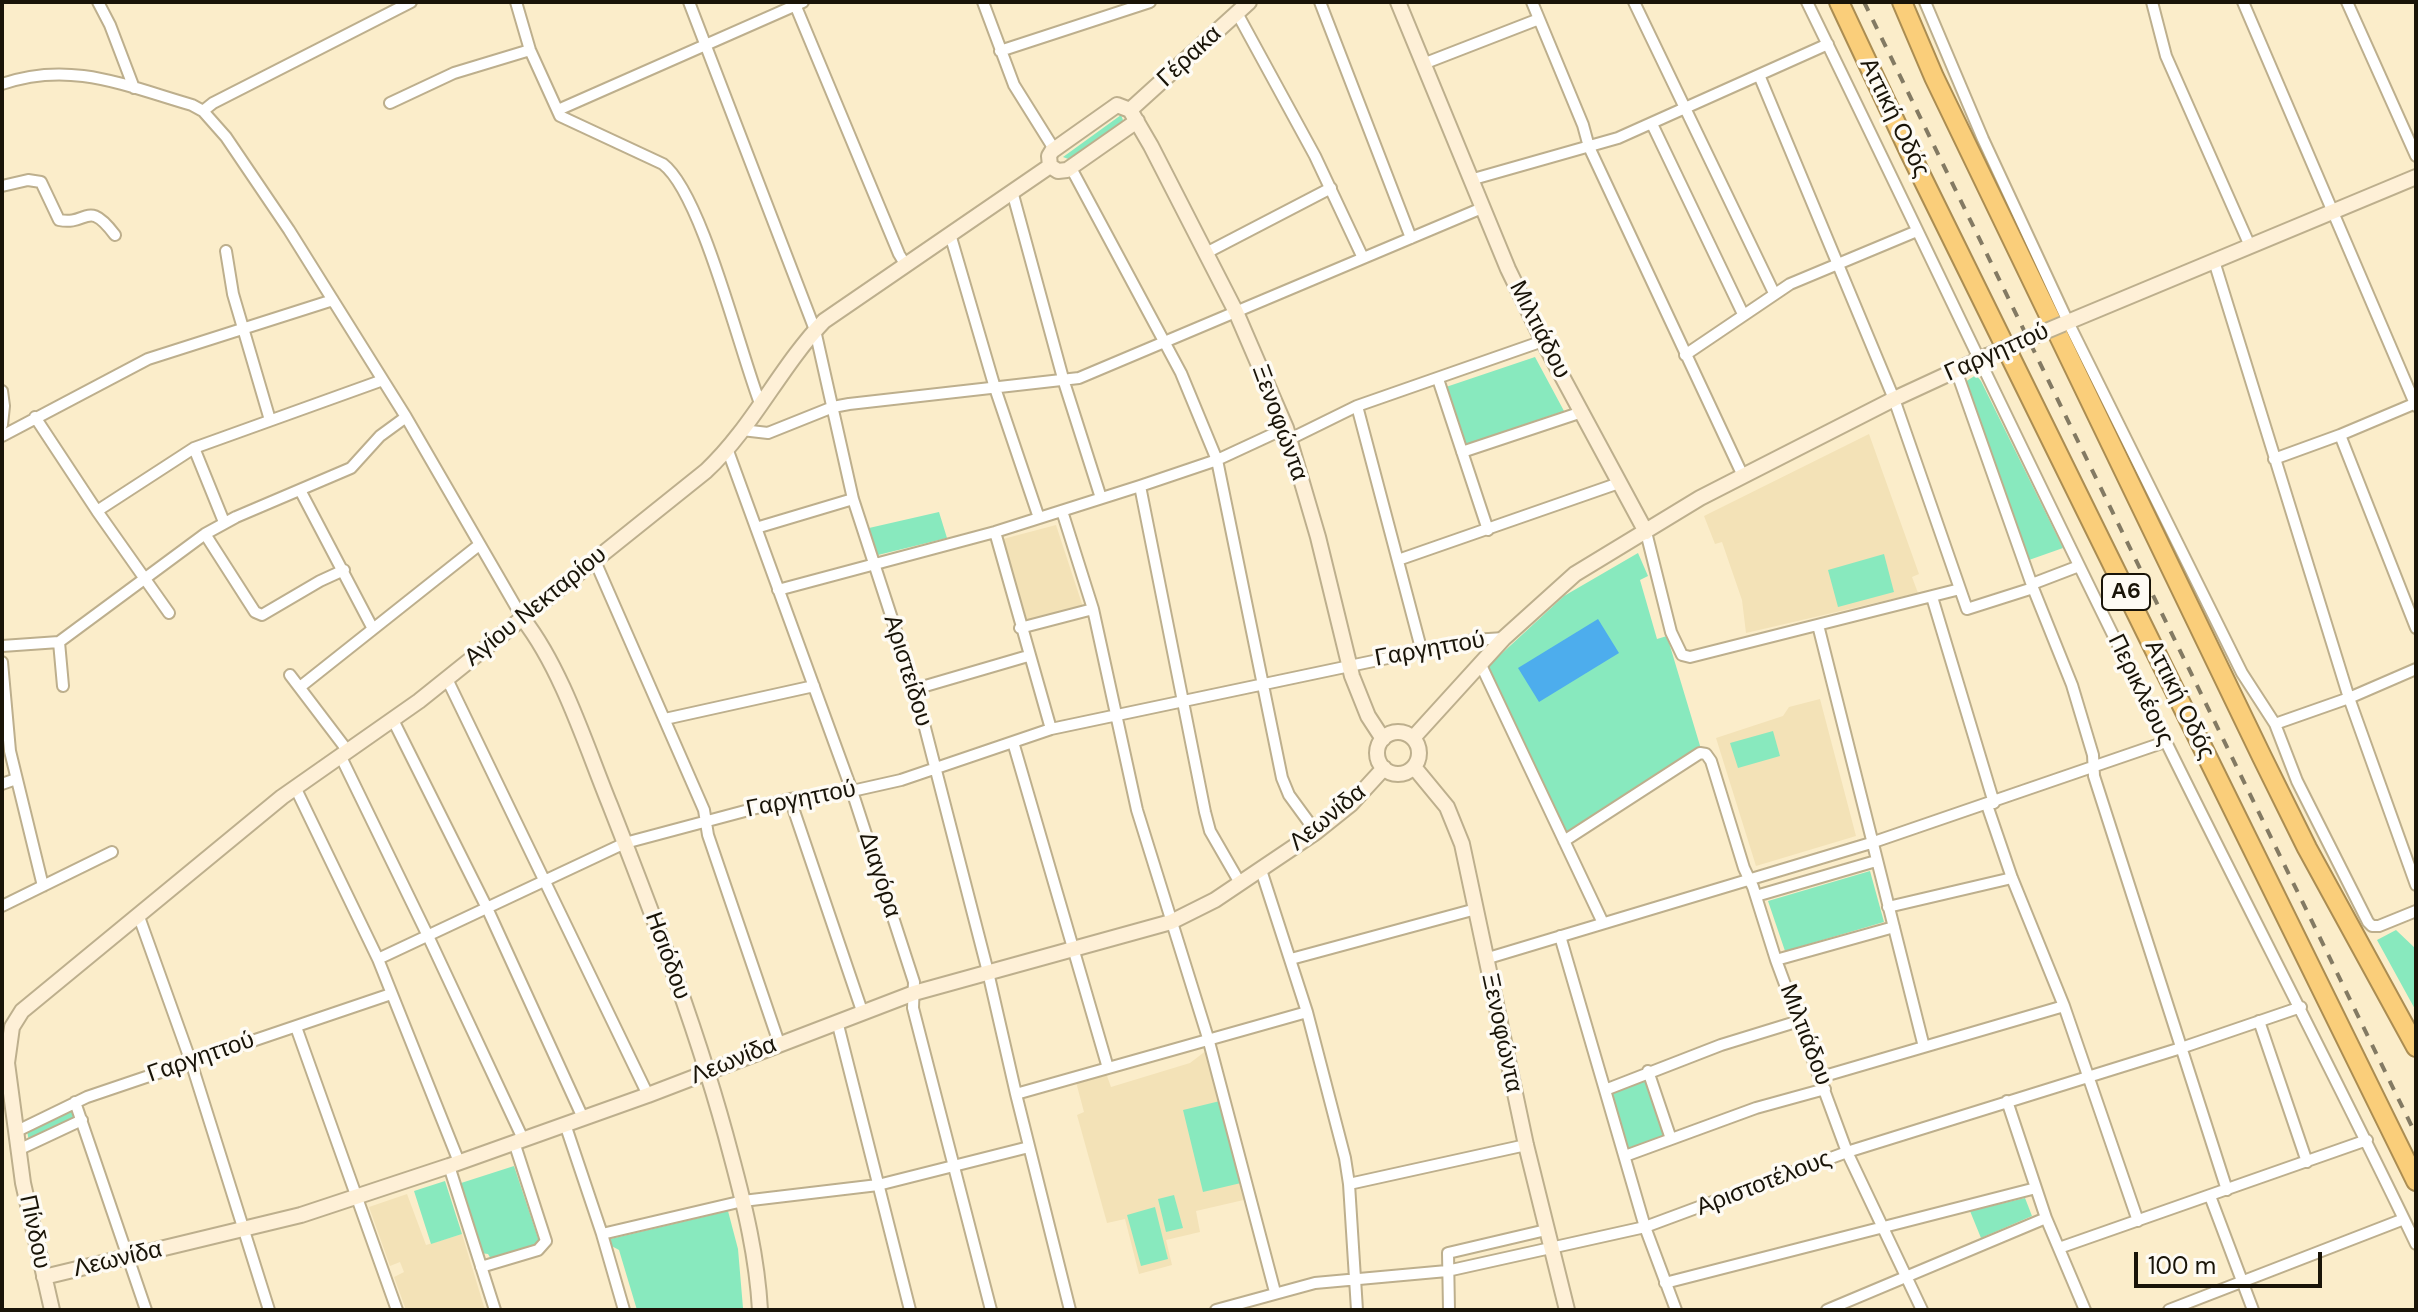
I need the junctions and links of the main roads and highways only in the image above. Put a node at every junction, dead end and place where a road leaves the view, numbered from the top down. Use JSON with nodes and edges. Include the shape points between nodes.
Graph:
{"nodes":[{"id":1,"x":1839,"y":2,"type":"edge"},
{"id":2,"x":1902,"y":2,"type":"edge"},
{"id":3,"x":2416,"y":1047,"type":"edge"},
{"id":4,"x":2416,"y":1181,"type":"edge"}],
"edges":[{"from":1,"to":4,"type":"highway","name":"Αττική Οδός","number":"Α6"},
{"from":2,"to":3,"type":"highway","name":"Αττική Οδός","number":"Α6","via":[[2307,848]]}]}
